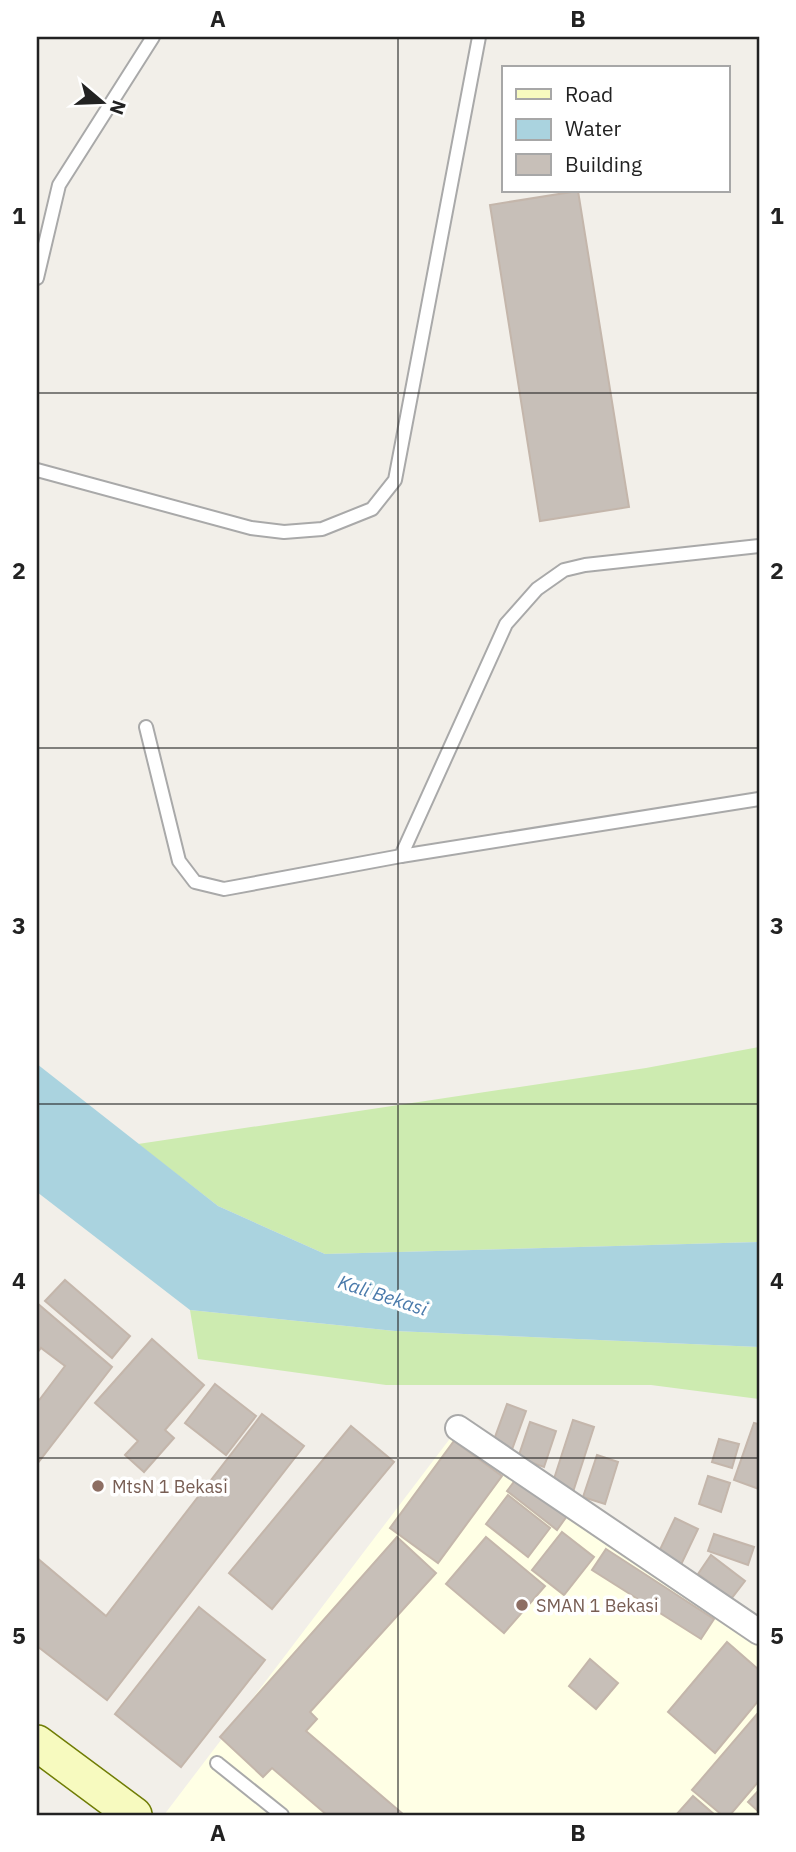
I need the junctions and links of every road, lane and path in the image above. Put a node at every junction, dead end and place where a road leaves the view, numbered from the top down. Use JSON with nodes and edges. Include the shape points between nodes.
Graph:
{"nodes":[{"id":1,"x":153,"y":37,"type":"edge"},
{"id":2,"x":480,"y":37,"type":"edge"},
{"id":3,"x":37,"y":278,"type":"edge"},
{"id":4,"x":37,"y":470,"type":"edge"},
{"id":5,"x":759,"y":546,"type":"edge"},
{"id":6,"x":146,"y":727,"type":"dead end"},
{"id":7,"x":759,"y":799,"type":"edge"},
{"id":8,"x":401,"y":856,"type":"junction"},
{"id":9,"x":458,"y":1428,"type":"dead end"},
{"id":10,"x":759,"y":1632,"type":"edge"},
{"id":11,"x":37,"y":1743,"type":"edge"},
{"id":12,"x":217,"y":1763,"type":"dead end"},
{"id":13,"x":127,"y":1813,"type":"edge"},
{"id":14,"x":282,"y":1815,"type":"edge"}],
"edges":[{"from":1,"to":3,"type":"lane","via":[[59,185]]},
{"from":2,"to":4,"type":"lane","via":[[395,480],[372,509],[321,529],[284,532],[251,528]]},
{"from":5,"to":8,"type":"lane","via":[[585,565],[564,570],[537,589],[506,624]]},
{"from":6,"to":8,"type":"lane","via":[[179,861],[195,882],[223,890]]},
{"from":7,"to":8,"type":"lane"},
{"from":9,"to":10,"type":"street"},
{"from":11,"to":13,"type":"street"},
{"from":12,"to":14,"type":"lane"}]}
